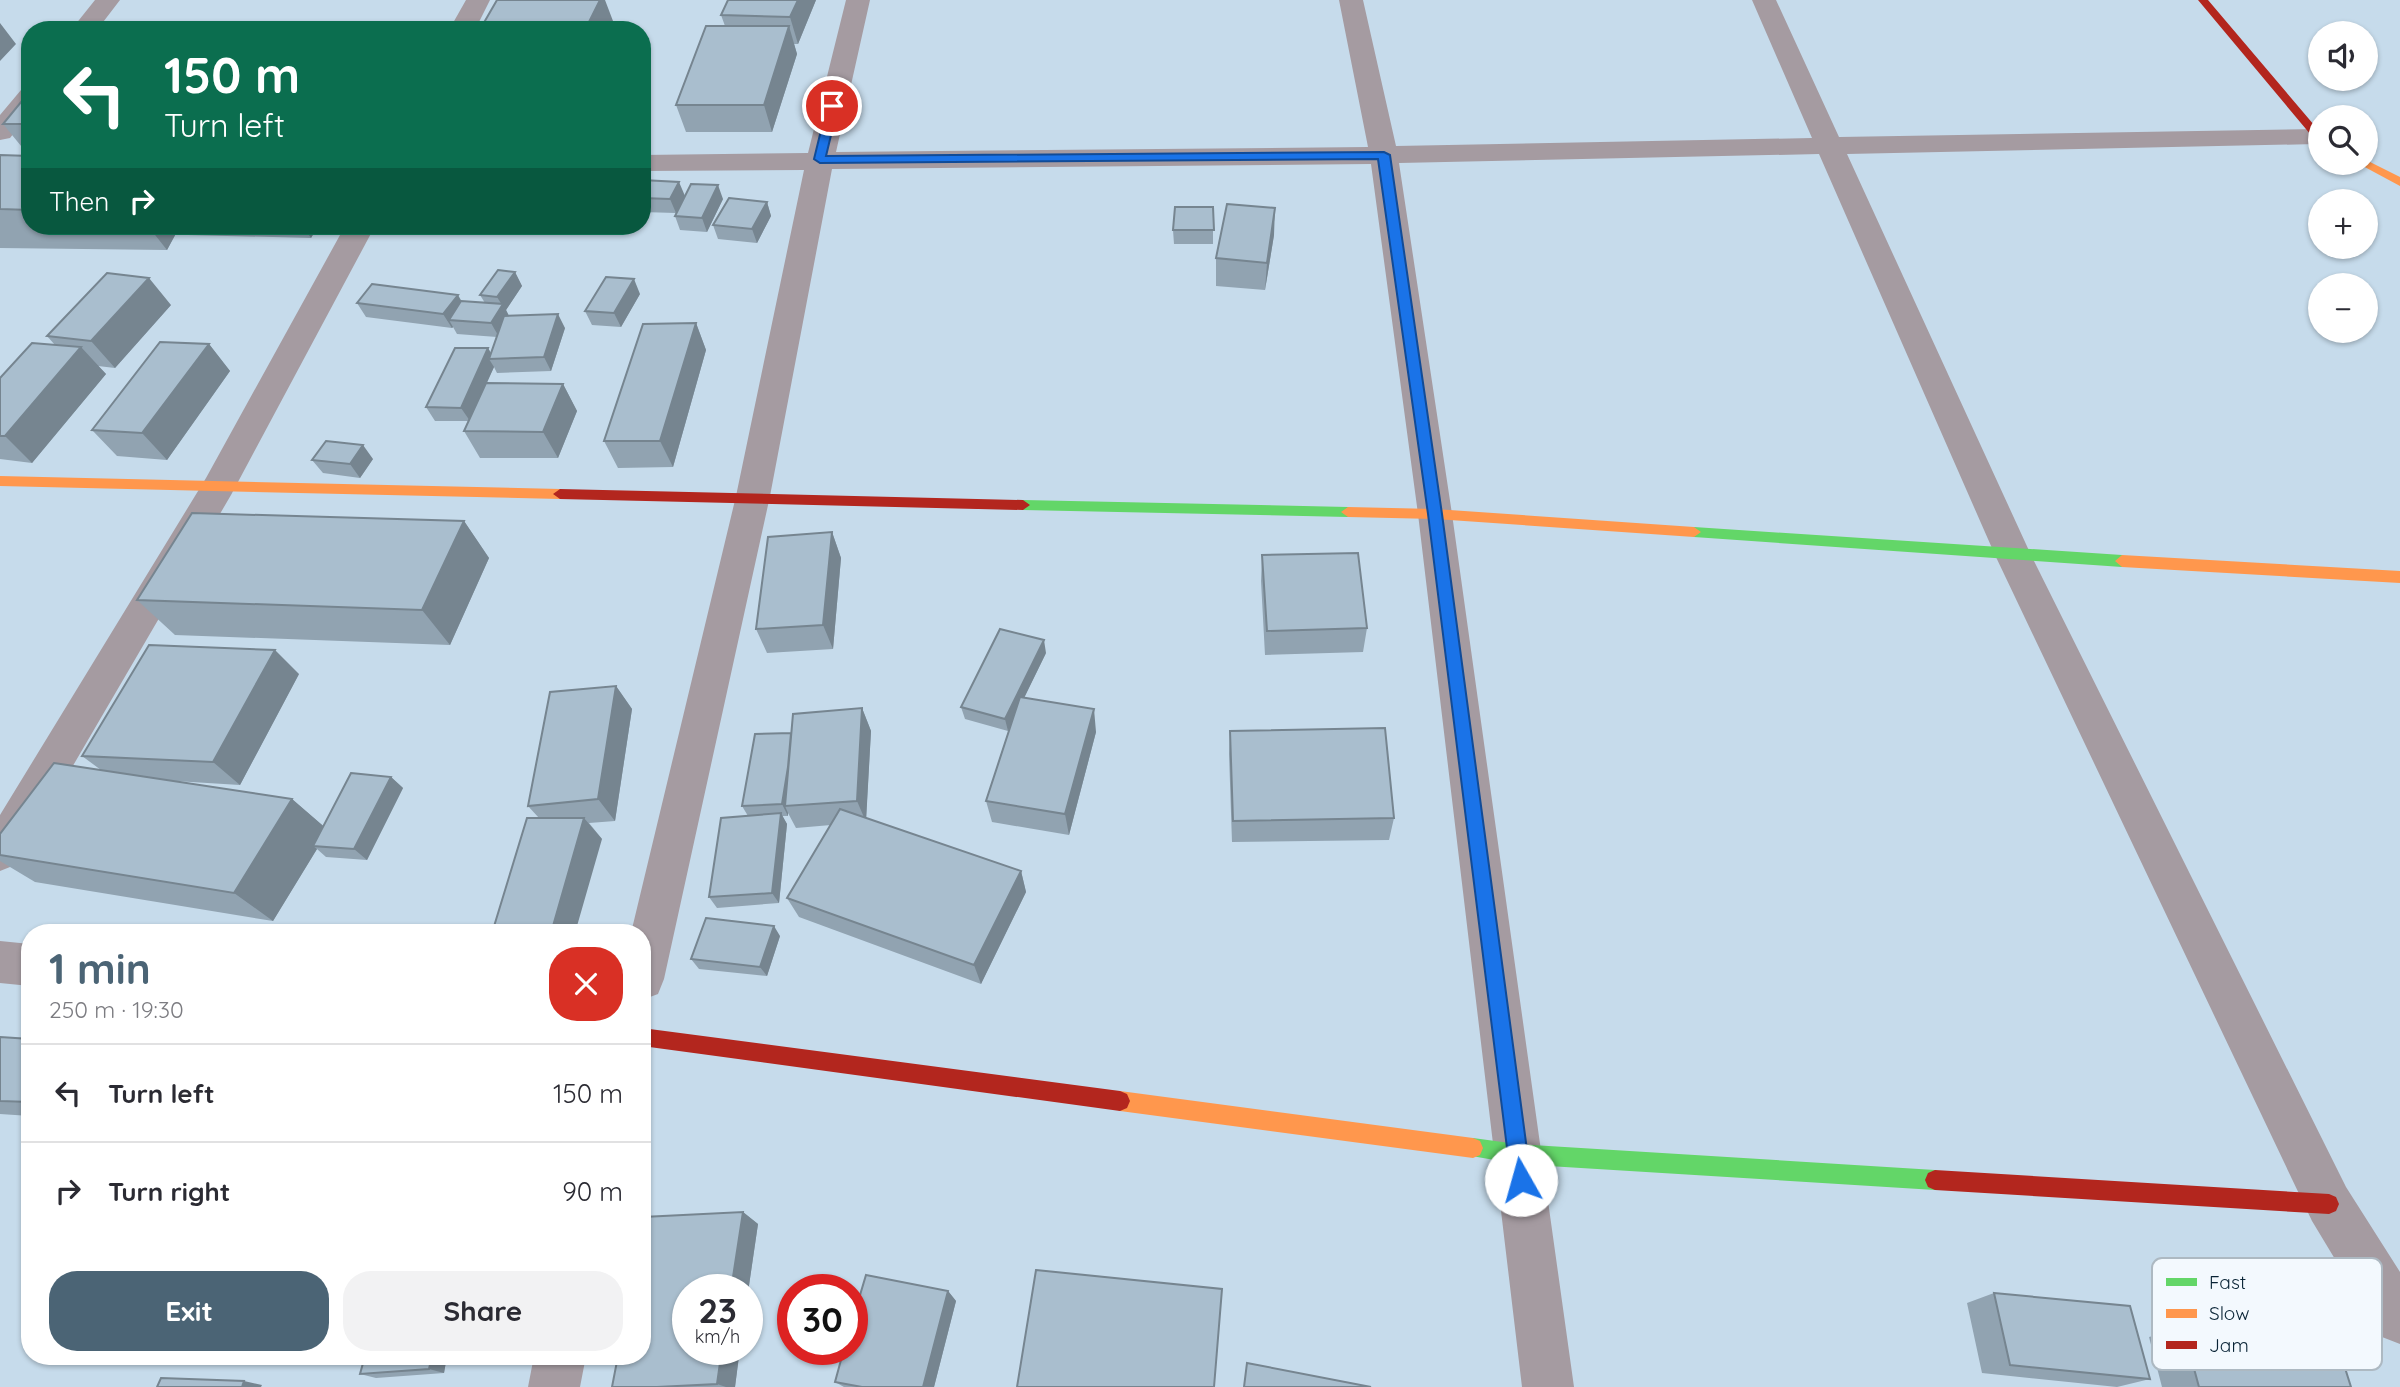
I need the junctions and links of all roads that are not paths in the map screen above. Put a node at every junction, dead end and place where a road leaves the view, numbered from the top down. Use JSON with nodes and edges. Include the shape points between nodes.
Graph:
{"nodes":[{"id":1,"x":108,"y":0,"type":"edge"},
{"id":2,"x":478,"y":0,"type":"edge"},
{"id":3,"x":858,"y":0,"type":"edge"},
{"id":4,"x":1351,"y":0,"type":"edge"},
{"id":5,"x":1764,"y":0,"type":"edge"},
{"id":6,"x":2203,"y":0,"type":"edge"},
{"id":7,"x":91,"y":21,"type":"edge"},
{"id":8,"x":467,"y":21,"type":"edge"},
{"id":9,"x":21,"y":107,"type":"edge"},
{"id":10,"x":2308,"y":125,"type":"edge"},
{"id":11,"x":0,"y":132,"type":"edge"},
{"id":12,"x":2308,"y":137,"type":"edge"},
{"id":13,"x":1831,"y":147,"type":"junction"},
{"id":14,"x":1384,"y":155,"type":"junction"},
{"id":15,"x":820,"y":159,"type":"junction"},
{"id":16,"x":651,"y":163,"type":"edge"},
{"id":17,"x":2378,"y":170,"type":"edge"},
{"id":18,"x":2400,"y":182,"type":"edge"},
{"id":19,"x":355,"y":235,"type":"edge"},
{"id":20,"x":0,"y":481,"type":"edge"},
{"id":21,"x":219,"y":486,"type":"junction"},
{"id":22,"x":753,"y":496,"type":"junction"},
{"id":23,"x":1435,"y":514,"type":"junction"},
{"id":24,"x":2013,"y":555,"type":"junction"},
{"id":25,"x":2400,"y":577,"type":"edge"},
{"id":26,"x":0,"y":852,"type":"edge"},
{"id":27,"x":651,"y":940,"type":"edge"},
{"id":28,"x":0,"y":962,"type":"edge"},
{"id":29,"x":21,"y":964,"type":"edge"},
{"id":30,"x":651,"y":1038,"type":"edge"},
{"id":31,"x":1517,"y":1154,"type":"junction"},
{"id":32,"x":2329,"y":1204,"type":"junction"},
{"id":33,"x":2362,"y":1258,"type":"edge"},
{"id":34,"x":2382,"y":1290,"type":"edge"},
{"id":35,"x":2400,"y":1319,"type":"edge"},
{"id":36,"x":558,"y":1365,"type":"edge"},
{"id":37,"x":554,"y":1387,"type":"edge"},
{"id":38,"x":1548,"y":1387,"type":"edge"}],
"edges":[{"from":1,"to":7,"type":"street"},
{"from":2,"to":8,"type":"street"},
{"from":3,"to":15,"type":"street"},
{"from":4,"to":14,"type":"street"},
{"from":5,"to":13,"type":"street"},
{"from":6,"to":10,"type":"street"},
{"from":9,"to":11,"type":"street"},
{"from":12,"to":13,"type":"street"},
{"from":13,"to":14,"type":"street"},
{"from":13,"to":24,"type":"street"},
{"from":14,"to":15,"type":"street"},
{"from":14,"to":23,"type":"street"},
{"from":15,"to":16,"type":"street"},
{"from":15,"to":22,"type":"street"},
{"from":17,"to":18,"type":"street"},
{"from":19,"to":21,"type":"street"},
{"from":20,"to":21,"type":"street"},
{"from":21,"to":22,"type":"street"},
{"from":21,"to":26,"type":"street"},
{"from":22,"to":23,"type":"street"},
{"from":22,"to":27,"type":"street"},
{"from":23,"to":24,"type":"street"},
{"from":23,"to":31,"type":"street"},
{"from":24,"to":25,"type":"street"},
{"from":24,"to":32,"type":"street"},
{"from":28,"to":29,"type":"street"},
{"from":30,"to":31,"type":"street"},
{"from":31,"to":32,"type":"street"},
{"from":31,"to":38,"type":"street"},
{"from":32,"to":33,"type":"street"},
{"from":34,"to":35,"type":"street"},
{"from":36,"to":37,"type":"street"}]}
